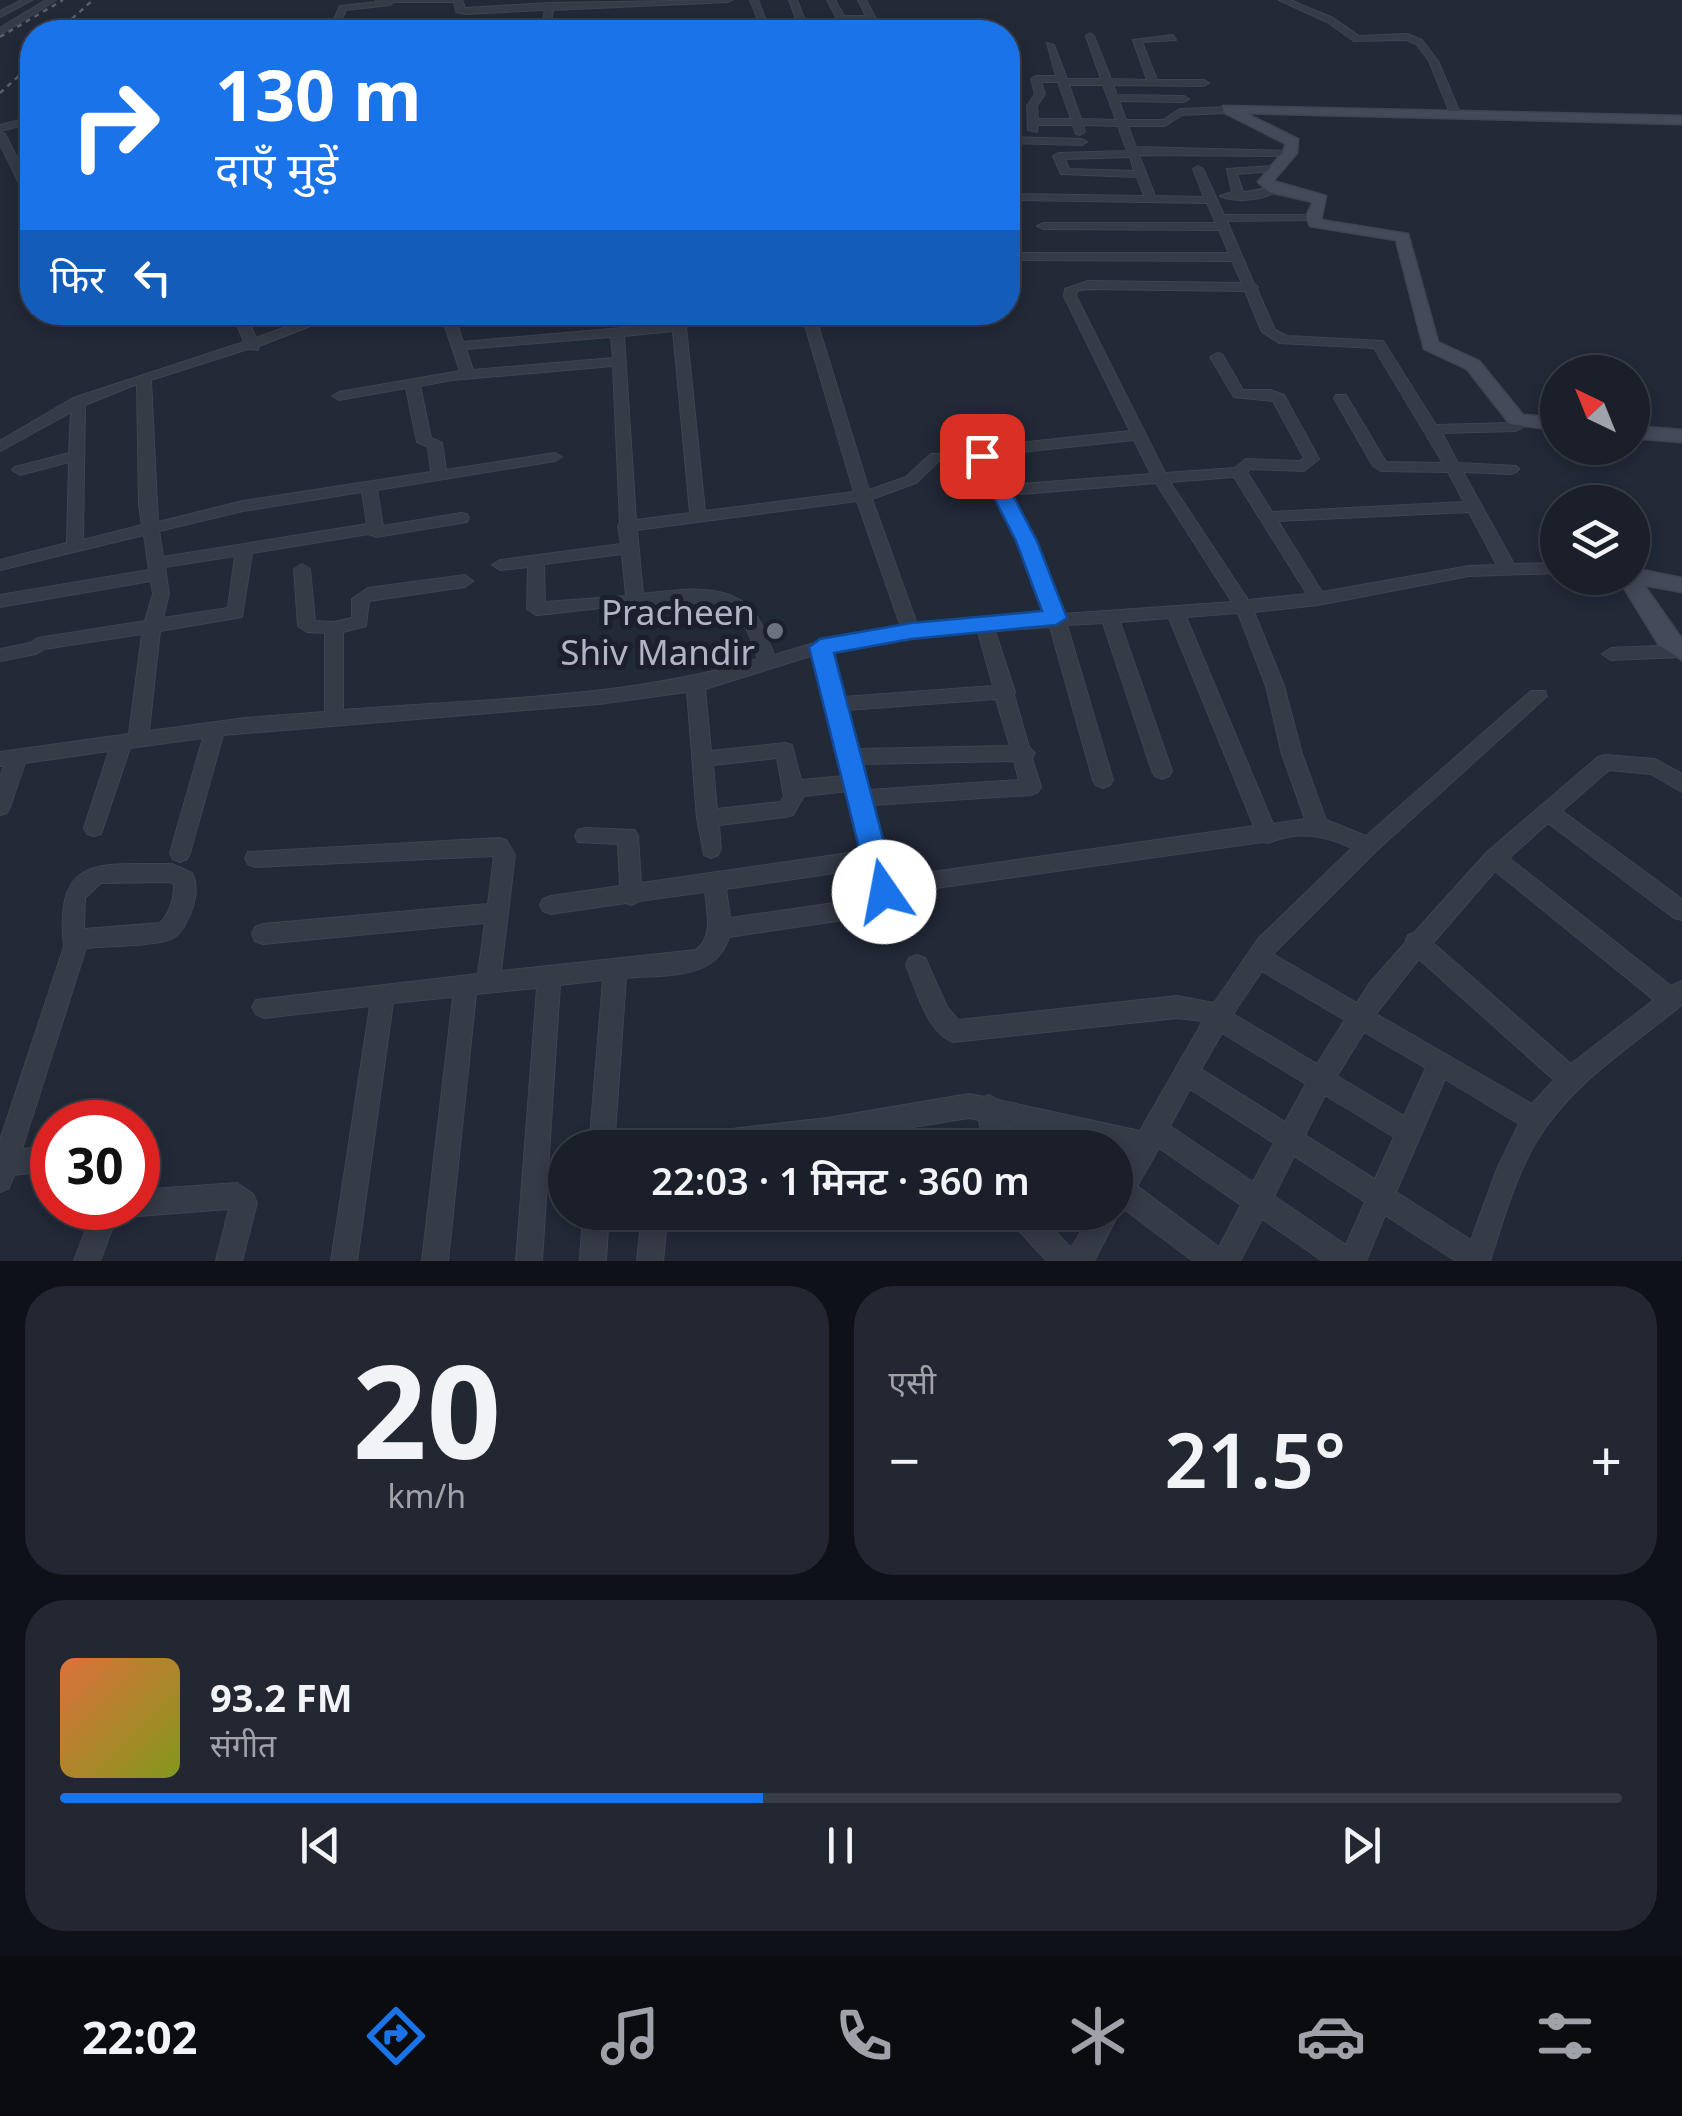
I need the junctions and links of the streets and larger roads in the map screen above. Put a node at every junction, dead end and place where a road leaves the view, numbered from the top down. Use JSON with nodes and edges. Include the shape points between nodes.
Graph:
{"nodes":[{"id":1,"x":28,"y":0,"type":"edge"},
{"id":2,"x":52,"y":0,"type":"edge"},
{"id":3,"x":380,"y":0,"type":"edge"},
{"id":4,"x":411,"y":0,"type":"edge"},
{"id":5,"x":432,"y":0,"type":"edge"},
{"id":6,"x":442,"y":0,"type":"edge"},
{"id":7,"x":728,"y":0,"type":"edge"},
{"id":8,"x":830,"y":0,"type":"edge"},
{"id":9,"x":862,"y":0,"type":"edge"},
{"id":10,"x":1283,"y":0,"type":"edge"},
{"id":11,"x":396,"y":1,"type":"edge"},
{"id":12,"x":550,"y":6,"type":"junction"},
{"id":13,"x":0,"y":14,"type":"edge"},
{"id":14,"x":338,"y":20,"type":"edge"},
{"id":15,"x":547,"y":20,"type":"edge"},
{"id":16,"x":0,"y":32,"type":"edge"},
{"id":17,"x":1090,"y":36,"type":"dead end"},
{"id":18,"x":1172,"y":38,"type":"dead end"},
{"id":19,"x":1050,"y":46,"type":"dead end"},
{"id":20,"x":1063,"y":80,"type":"junction"},
{"id":21,"x":1108,"y":82,"type":"junction"},
{"id":22,"x":1153,"y":82,"type":"junction"},
{"id":23,"x":1204,"y":83,"type":"dead end"},
{"id":24,"x":1115,"y":98,"type":"junction"},
{"id":25,"x":1184,"y":99,"type":"dead end"},
{"id":26,"x":1228,"y":110,"type":"junction"},
{"id":27,"x":1455,"y":112,"type":"junction"},
{"id":28,"x":1682,"y":120,"type":"edge"},
{"id":29,"x":1124,"y":121,"type":"junction"},
{"id":30,"x":1032,"y":122,"type":"junction"},
{"id":31,"x":1077,"y":122,"type":"junction"},
{"id":32,"x":0,"y":131,"type":"edge"},
{"id":33,"x":1020,"y":140,"type":"edge"},
{"id":34,"x":1034,"y":141,"type":"junction"},
{"id":35,"x":1080,"y":142,"type":"junction"},
{"id":36,"x":1134,"y":149,"type":"junction"},
{"id":37,"x":1290,"y":153,"type":"junction"},
{"id":38,"x":1198,"y":169,"type":"dead end"},
{"id":39,"x":1272,"y":169,"type":"junction"},
{"id":40,"x":20,"y":170,"type":"edge"},
{"id":41,"x":1142,"y":174,"type":"junction"},
{"id":42,"x":1274,"y":189,"type":"junction"},
{"id":43,"x":20,"y":195,"type":"edge"},
{"id":44,"x":1238,"y":196,"type":"junction"},
{"id":45,"x":14,"y":197,"type":"dead end"},
{"id":46,"x":1020,"y":197,"type":"edge"},
{"id":47,"x":1150,"y":198,"type":"junction"},
{"id":48,"x":1211,"y":198,"type":"junction"},
{"id":49,"x":1313,"y":217,"type":"junction"},
{"id":50,"x":1223,"y":223,"type":"junction"},
{"id":51,"x":1042,"y":226,"type":"dead end"},
{"id":52,"x":1020,"y":257,"type":"edge"},
{"id":53,"x":1238,"y":257,"type":"junction"},
{"id":54,"x":1252,"y":287,"type":"junction"},
{"id":55,"x":244,"y":325,"type":"edge"},
{"id":56,"x":308,"y":325,"type":"edge"},
{"id":57,"x":451,"y":325,"type":"edge"},
{"id":58,"x":811,"y":325,"type":"edge"},
{"id":59,"x":618,"y":331,"type":"junction"},
{"id":60,"x":460,"y":346,"type":"junction"},
{"id":61,"x":253,"y":347,"type":"junction"},
{"id":62,"x":1217,"y":357,"type":"dead end"},
{"id":63,"x":620,"y":361,"type":"junction"},
{"id":64,"x":468,"y":374,"type":"junction"},
{"id":65,"x":144,"y":378,"type":"junction"},
{"id":66,"x":412,"y":382,"type":"junction"},
{"id":67,"x":339,"y":396,"type":"dead end"},
{"id":68,"x":1340,"y":398,"type":"dead end"},
{"id":69,"x":78,"y":401,"type":"junction"},
{"id":70,"x":1516,"y":420,"type":"junction"},
{"id":71,"x":1540,"y":422,"type":"edge"},
{"id":72,"x":1432,"y":429,"type":"junction"},
{"id":73,"x":1650,"y":433,"type":"edge"},
{"id":74,"x":1138,"y":435,"type":"junction"},
{"id":75,"x":1682,"y":436,"type":"edge"},
{"id":76,"x":0,"y":447,"type":"edge"},
{"id":77,"x":76,"y":456,"type":"junction"},
{"id":78,"x":555,"y":457,"type":"dead end"},
{"id":79,"x":936,"y":457,"type":"dead end"},
{"id":80,"x":1449,"y":466,"type":"junction"},
{"id":81,"x":1511,"y":468,"type":"dead end"},
{"id":82,"x":20,"y":470,"type":"dead end"},
{"id":83,"x":1239,"y":472,"type":"junction"},
{"id":84,"x":439,"y":475,"type":"junction"},
{"id":85,"x":1160,"y":478,"type":"junction"},
{"id":86,"x":369,"y":486,"type":"junction"},
{"id":87,"x":1021,"y":489,"type":"dead end"},
{"id":88,"x":862,"y":496,"type":"junction"},
{"id":89,"x":1472,"y":507,"type":"junction"},
{"id":90,"x":698,"y":517,"type":"junction"},
{"id":91,"x":1267,"y":517,"type":"junction"},
{"id":92,"x":461,"y":518,"type":"dead end"},
{"id":93,"x":626,"y":526,"type":"junction"},
{"id":94,"x":148,"y":528,"type":"junction"},
{"id":95,"x":372,"y":528,"type":"junction"},
{"id":96,"x":76,"y":547,"type":"junction"},
{"id":97,"x":628,"y":548,"type":"junction"},
{"id":98,"x":244,"y":550,"type":"junction"},
{"id":99,"x":536,"y":560,"type":"junction"},
{"id":100,"x":0,"y":565,"type":"edge"},
{"id":101,"x":500,"y":565,"type":"dead end"},
{"id":102,"x":159,"y":568,"type":"junction"},
{"id":103,"x":1540,"y":568,"type":"edge"},
{"id":104,"x":1508,"y":569,"type":"junction"},
{"id":105,"x":302,"y":570,"type":"dead end"},
{"id":106,"x":1650,"y":579,"type":"edge"},
{"id":107,"x":465,"y":581,"type":"dead end"},
{"id":108,"x":1682,"y":585,"type":"edge"},
{"id":109,"x":1645,"y":595,"type":"edge"},
{"id":110,"x":1318,"y":599,"type":"junction"},
{"id":111,"x":0,"y":600,"type":"edge"},
{"id":112,"x":635,"y":601,"type":"junction"},
{"id":113,"x":1244,"y":607,"type":"junction"},
{"id":114,"x":1176,"y":612,"type":"junction"},
{"id":115,"x":1109,"y":615,"type":"junction"},
{"id":116,"x":1056,"y":618,"type":"junction"},
{"id":117,"x":984,"y":624,"type":"junction"},
{"id":118,"x":152,"y":627,"type":"junction"},
{"id":119,"x":334,"y":628,"type":"junction"},
{"id":120,"x":911,"y":631,"type":"junction"},
{"id":121,"x":1672,"y":633,"type":"edge"},
{"id":122,"x":820,"y":647,"type":"junction"},
{"id":123,"x":1681,"y":652,"type":"edge"},
{"id":124,"x":0,"y":654,"type":"edge"},
{"id":125,"x":1611,"y":654,"type":"dead end"},
{"id":126,"x":770,"y":664,"type":"junction"},
{"id":127,"x":694,"y":684,"type":"junction"},
{"id":128,"x":1006,"y":692,"type":"junction"},
{"id":129,"x":1538,"y":696,"type":"dead end"},
{"id":130,"x":836,"y":704,"type":"junction"},
{"id":131,"x":334,"y":716,"type":"junction"},
{"id":132,"x":216,"y":729,"type":"junction"},
{"id":133,"x":130,"y":741,"type":"junction"},
{"id":134,"x":1025,"y":753,"type":"junction"},
{"id":135,"x":851,"y":757,"type":"junction"},
{"id":136,"x":9,"y":758,"type":"edge"},
{"id":137,"x":703,"y":759,"type":"junction"},
{"id":138,"x":1162,"y":771,"type":"dead end"},
{"id":139,"x":1103,"y":780,"type":"dead end"},
{"id":140,"x":1682,"y":784,"type":"edge"},
{"id":141,"x":793,"y":788,"type":"junction"},
{"id":142,"x":860,"y":790,"type":"junction"},
{"id":143,"x":0,"y":807,"type":"edge"},
{"id":144,"x":1546,"y":811,"type":"junction"},
{"id":145,"x":707,"y":818,"type":"junction"},
{"id":146,"x":1318,"y":827,"type":"junction"},
{"id":147,"x":94,"y":828,"type":"dead end"},
{"id":148,"x":1268,"y":835,"type":"junction"},
{"id":149,"x":584,"y":836,"type":"dead end"},
{"id":150,"x":1368,"y":846,"type":"junction"},
{"id":151,"x":711,"y":850,"type":"dead end"},
{"id":152,"x":180,"y":853,"type":"dead end"},
{"id":153,"x":255,"y":858,"type":"dead end"},
{"id":154,"x":878,"y":858,"type":"junction"},
{"id":155,"x":1494,"y":858,"type":"junction"},
{"id":156,"x":715,"y":885,"type":"junction"},
{"id":157,"x":884,"y":892,"type":"junction"},
{"id":158,"x":631,"y":896,"type":"junction"},
{"id":159,"x":551,"y":905,"type":"dead end"},
{"id":160,"x":1682,"y":911,"type":"edge"},
{"id":161,"x":496,"y":913,"type":"junction"},
{"id":162,"x":718,"y":928,"type":"junction"},
{"id":163,"x":263,"y":934,"type":"dead end"},
{"id":164,"x":74,"y":939,"type":"junction"},
{"id":165,"x":1416,"y":942,"type":"junction"},
{"id":166,"x":1258,"y":957,"type":"junction"},
{"id":167,"x":917,"y":965,"type":"dead end"},
{"id":168,"x":615,"y":971,"type":"junction"},
{"id":169,"x":549,"y":977,"type":"junction"},
{"id":170,"x":477,"y":983,"type":"junction"},
{"id":171,"x":383,"y":996,"type":"junction"},
{"id":172,"x":1676,"y":996,"type":"edge"},
{"id":173,"x":264,"y":1006,"type":"dead end"},
{"id":174,"x":1219,"y":1015,"type":"junction"},
{"id":175,"x":1358,"y":1018,"type":"junction"},
{"id":176,"x":1439,"y":1065,"type":"junction"},
{"id":177,"x":1188,"y":1074,"type":"junction"},
{"id":178,"x":1320,"y":1079,"type":"junction"},
{"id":179,"x":1572,"y":1080,"type":"junction"},
{"id":180,"x":989,"y":1106,"type":"junction"},
{"id":181,"x":1536,"y":1120,"type":"junction"},
{"id":182,"x":602,"y":1130,"type":"edge"},
{"id":183,"x":817,"y":1130,"type":"edge"},
{"id":184,"x":994,"y":1130,"type":"edge"},
{"id":185,"x":1410,"y":1133,"type":"junction"},
{"id":186,"x":1152,"y":1138,"type":"junction"},
{"id":187,"x":1290,"y":1139,"type":"junction"},
{"id":188,"x":30,"y":1163,"type":"edge"},
{"id":189,"x":2,"y":1169,"type":"edge"},
{"id":190,"x":1133,"y":1170,"type":"edge"},
{"id":191,"x":1382,"y":1196,"type":"junction"},
{"id":192,"x":160,"y":1201,"type":"edge"},
{"id":193,"x":1257,"y":1202,"type":"junction"},
{"id":194,"x":1133,"y":1212,"type":"edge"},
{"id":195,"x":99,"y":1230,"type":"edge"},
{"id":196,"x":595,"y":1230,"type":"edge"},
{"id":197,"x":654,"y":1230,"type":"edge"},
{"id":198,"x":1042,"y":1230,"type":"edge"},
{"id":199,"x":1098,"y":1230,"type":"edge"},
{"id":200,"x":1080,"y":1259,"type":"edge"},
{"id":201,"x":1476,"y":1260,"type":"edge"},
{"id":202,"x":87,"y":1261,"type":"edge"},
{"id":203,"x":230,"y":1261,"type":"edge"},
{"id":204,"x":344,"y":1261,"type":"edge"},
{"id":205,"x":435,"y":1261,"type":"edge"},
{"id":206,"x":529,"y":1261,"type":"edge"},
{"id":207,"x":593,"y":1261,"type":"edge"},
{"id":208,"x":650,"y":1261,"type":"edge"},
{"id":209,"x":1216,"y":1261,"type":"edge"},
{"id":210,"x":1226,"y":1261,"type":"edge"},
{"id":211,"x":1349,"y":1261,"type":"edge"}],
"edges":[{"from":1,"to":13,"type":"street"},
{"from":2,"to":16,"type":"street"},
{"from":3,"to":11,"type":"street"},
{"from":4,"to":11,"type":"street"},
{"from":5,"to":6,"type":"street"},
{"from":5,"to":11,"type":"street"},
{"from":6,"to":12,"type":"street","via":[[458,0],[464,11]]},
{"from":7,"to":12,"type":"street"},
{"from":8,"to":9,"type":"street","via":[[841,20],[872,18]]},
{"from":10,"to":27,"type":"street","via":[[1357,39],[1416,39]]},
{"from":11,"to":14,"type":"street","via":[[343,8]]},
{"from":12,"to":15,"type":"street"},
{"from":17,"to":21,"type":"street"},
{"from":18,"to":22,"type":"street","via":[[1137,40]]},
{"from":19,"to":20,"type":"street"},
{"from":20,"to":21,"type":"street"},
{"from":20,"to":30,"type":"street","via":[[1036,79],[1040,94]]},
{"from":20,"to":31,"type":"street"},
{"from":21,"to":22,"type":"street"},
{"from":21,"to":24,"type":"street"},
{"from":22,"to":23,"type":"street"},
{"from":24,"to":25,"type":"street"},
{"from":24,"to":29,"type":"street"},
{"from":26,"to":27,"type":"street"},
{"from":26,"to":29,"type":"street","via":[[1180,112],[1165,123]]},
{"from":26,"to":37,"type":"street","via":[[1289,139]]},
{"from":27,"to":28,"type":"street"},
{"from":29,"to":31,"type":"street"},
{"from":29,"to":36,"type":"street"},
{"from":30,"to":31,"type":"street"},
{"from":30,"to":34,"type":"street"},
{"from":31,"to":35,"type":"street"},
{"from":32,"to":40,"type":"street"},
{"from":33,"to":34,"type":"street"},
{"from":34,"to":35,"type":"street"},
{"from":35,"to":36,"type":"street"},
{"from":36,"to":37,"type":"street"},
{"from":36,"to":41,"type":"street"},
{"from":36,"to":41,"type":"street","via":[[1058,156],[1066,172]]},
{"from":37,"to":39,"type":"street"},
{"from":38,"to":48,"type":"street"},
{"from":39,"to":42,"type":"street","via":[[1264,180]]},
{"from":39,"to":44,"type":"street","via":[[1231,171]]},
{"from":41,"to":47,"type":"street"},
{"from":42,"to":44,"type":"street"},
{"from":42,"to":49,"type":"street","via":[[1319,197]]},
{"from":43,"to":45,"type":"street"},
{"from":44,"to":48,"type":"street"},
{"from":46,"to":47,"type":"street"},
{"from":47,"to":48,"type":"street"},
{"from":48,"to":50,"type":"street"},
{"from":49,"to":50,"type":"street"},
{"from":49,"to":70,"type":"street","via":[[1318,225],[1403,236],[1428,342],[1473,364]]},
{"from":50,"to":51,"type":"street"},
{"from":50,"to":53,"type":"street"},
{"from":52,"to":53,"type":"street"},
{"from":53,"to":54,"type":"street"},
{"from":54,"to":72,"type":"street","via":[[1278,339],[1378,344]]},
{"from":54,"to":74,"type":"street","via":[[1071,288],[1094,353]]},
{"from":55,"to":61,"type":"street"},
{"from":56,"to":61,"type":"street"},
{"from":57,"to":60,"type":"street"},
{"from":58,"to":88,"type":"street"},
{"from":59,"to":60,"type":"street"},
{"from":59,"to":63,"type":"street"},
{"from":59,"to":90,"type":"street","via":[[679,328]]},
{"from":60,"to":64,"type":"street"},
{"from":61,"to":65,"type":"street"},
{"from":62,"to":83,"type":"street","via":[[1239,394],[1278,398],[1313,462],[1246,464]]},
{"from":63,"to":64,"type":"street"},
{"from":63,"to":93,"type":"street"},
{"from":64,"to":66,"type":"street"},
{"from":65,"to":69,"type":"street"},
{"from":65,"to":94,"type":"street"},
{"from":66,"to":67,"type":"street"},
{"from":66,"to":84,"type":"street","via":[[424,442],[435,443]]},
{"from":68,"to":80,"type":"street","via":[[1378,464]]},
{"from":69,"to":76,"type":"street"},
{"from":69,"to":77,"type":"street"},
{"from":70,"to":71,"type":"street"},
{"from":70,"to":72,"type":"street","via":[[1516,428]]},
{"from":72,"to":80,"type":"street"},
{"from":73,"to":75,"type":"street"},
{"from":74,"to":85,"type":"street"},
{"from":74,"to":116,"type":"street","via":[[982,452]]},
{"from":77,"to":82,"type":"street"},
{"from":77,"to":96,"type":"street"},
{"from":78,"to":84,"type":"street"},
{"from":79,"to":88,"type":"street","via":[[911,480]]},
{"from":80,"to":81,"type":"street"},
{"from":80,"to":89,"type":"street"},
{"from":83,"to":85,"type":"street"},
{"from":83,"to":91,"type":"street"},
{"from":84,"to":86,"type":"street"},
{"from":85,"to":87,"type":"street"},
{"from":85,"to":113,"type":"street"},
{"from":86,"to":94,"type":"street"},
{"from":86,"to":95,"type":"street"},
{"from":88,"to":90,"type":"street"},
{"from":88,"to":120,"type":"street"},
{"from":89,"to":91,"type":"street"},
{"from":89,"to":104,"type":"street"},
{"from":90,"to":93,"type":"street"},
{"from":91,"to":110,"type":"street"},
{"from":92,"to":95,"type":"street","via":[[384,532]]},
{"from":93,"to":97,"type":"street"},
{"from":94,"to":96,"type":"street"},
{"from":94,"to":102,"type":"street"},
{"from":95,"to":98,"type":"street"},
{"from":96,"to":100,"type":"street"},
{"from":97,"to":99,"type":"street"},
{"from":97,"to":112,"type":"street"},
{"from":98,"to":102,"type":"street"},
{"from":98,"to":118,"type":"street","via":[[236,612]]},
{"from":99,"to":101,"type":"street"},
{"from":99,"to":112,"type":"street","via":[[536,609]]},
{"from":102,"to":111,"type":"street"},
{"from":102,"to":118,"type":"street"},
{"from":103,"to":104,"type":"street"},
{"from":104,"to":110,"type":"street"},
{"from":105,"to":119,"type":"street","via":[[307,626]]},
{"from":106,"to":108,"type":"street"},
{"from":107,"to":119,"type":"street","via":[[368,594],[361,600],[360,622]]},
{"from":109,"to":121,"type":"street"},
{"from":110,"to":113,"type":"street"},
{"from":112,"to":126,"type":"street","via":[[683,597],[730,603],[746,614]]},
{"from":113,"to":114,"type":"street"},
{"from":113,"to":146,"type":"street"},
{"from":114,"to":115,"type":"street"},
{"from":114,"to":148,"type":"street"},
{"from":115,"to":116,"type":"street"},
{"from":115,"to":138,"type":"street"},
{"from":116,"to":117,"type":"street"},
{"from":116,"to":139,"type":"street"},
{"from":117,"to":120,"type":"street"},
{"from":117,"to":128,"type":"street"},
{"from":118,"to":124,"type":"street"},
{"from":118,"to":133,"type":"street"},
{"from":119,"to":131,"type":"street"},
{"from":120,"to":122,"type":"street"},
{"from":121,"to":123,"type":"street"},
{"from":122,"to":126,"type":"street"},
{"from":122,"to":130,"type":"street"},
{"from":123,"to":125,"type":"street"},
{"from":126,"to":127,"type":"street"},
{"from":127,"to":131,"type":"street","via":[[599,698]]},
{"from":127,"to":137,"type":"street"},
{"from":128,"to":130,"type":"street"},
{"from":128,"to":134,"type":"street"},
{"from":129,"to":150,"type":"street"},
{"from":130,"to":135,"type":"street"},
{"from":131,"to":132,"type":"street"},
{"from":132,"to":133,"type":"street"},
{"from":132,"to":152,"type":"street"},
{"from":133,"to":136,"type":"street"},
{"from":133,"to":147,"type":"street"},
{"from":134,"to":135,"type":"street"},
{"from":134,"to":142,"type":"street","via":[[1028,789]]},
{"from":135,"to":142,"type":"street"},
{"from":136,"to":143,"type":"street"},
{"from":137,"to":141,"type":"street","via":[[785,750]]},
{"from":137,"to":145,"type":"street"},
{"from":140,"to":144,"type":"street","via":[[1655,767],[1605,762]]},
{"from":141,"to":142,"type":"street"},
{"from":141,"to":145,"type":"street","via":[[786,809]]},
{"from":142,"to":154,"type":"street"},
{"from":144,"to":155,"type":"street"},
{"from":144,"to":160,"type":"street"},
{"from":145,"to":151,"type":"street"},
{"from":146,"to":148,"type":"street"},
{"from":146,"to":150,"type":"street"},
{"from":148,"to":157,"type":"street","via":[[896,884]]},
{"from":149,"to":158,"type":"street","via":[[628,836]]},
{"from":150,"to":166,"type":"street"},
{"from":153,"to":161,"type":"street","via":[[499,846],[505,855]]},
{"from":154,"to":156,"type":"street"},
{"from":154,"to":157,"type":"street"},
{"from":155,"to":165,"type":"street"},
{"from":155,"to":172,"type":"street"},
{"from":156,"to":158,"type":"street"},
{"from":156,"to":162,"type":"street"},
{"from":157,"to":162,"type":"street","via":[[864,908]]},
{"from":158,"to":159,"type":"street"},
{"from":161,"to":163,"type":"street"},
{"from":161,"to":170,"type":"street"},
{"from":162,"to":168,"type":"street","via":[[709,957]]},
{"from":164,"to":164,"type":"street","via":[[165,932],[174,926],[186,879],[98,874],[69,915]]},
{"from":164,"to":189,"type":"street"},
{"from":165,"to":175,"type":"street"},
{"from":165,"to":179,"type":"street"},
{"from":166,"to":174,"type":"street"},
{"from":166,"to":175,"type":"street"},
{"from":167,"to":174,"type":"street","via":[[945,1025],[963,1033],[1177,1008]]},
{"from":168,"to":169,"type":"street"},
{"from":168,"to":182,"type":"street"},
{"from":169,"to":170,"type":"street"},
{"from":169,"to":206,"type":"street"},
{"from":170,"to":171,"type":"street"},
{"from":170,"to":205,"type":"street"},
{"from":171,"to":173,"type":"street"},
{"from":171,"to":204,"type":"street"},
{"from":172,"to":179,"type":"street"},
{"from":174,"to":177,"type":"street"},
{"from":174,"to":178,"type":"street"},
{"from":175,"to":176,"type":"street"},
{"from":175,"to":178,"type":"street"},
{"from":176,"to":181,"type":"street"},
{"from":176,"to":185,"type":"street"},
{"from":177,"to":186,"type":"street"},
{"from":177,"to":187,"type":"street"},
{"from":178,"to":185,"type":"street"},
{"from":178,"to":187,"type":"street"},
{"from":179,"to":181,"type":"street"},
{"from":180,"to":183,"type":"street"},
{"from":180,"to":184,"type":"street"},
{"from":180,"to":186,"type":"street"},
{"from":181,"to":201,"type":"street"},
{"from":185,"to":191,"type":"street"},
{"from":186,"to":190,"type":"street"},
{"from":186,"to":193,"type":"street"},
{"from":187,"to":191,"type":"street"},
{"from":187,"to":193,"type":"street"},
{"from":188,"to":189,"type":"street"},
{"from":191,"to":201,"type":"street"},
{"from":191,"to":211,"type":"street"},
{"from":192,"to":203,"type":"street","via":[[237,1196],[244,1203]]},
{"from":193,"to":210,"type":"street"},
{"from":193,"to":211,"type":"street"},
{"from":194,"to":209,"type":"street"},
{"from":195,"to":202,"type":"street"},
{"from":196,"to":207,"type":"street"},
{"from":197,"to":208,"type":"street"},
{"from":198,"to":200,"type":"street"},
{"from":199,"to":200,"type":"street"}]}
